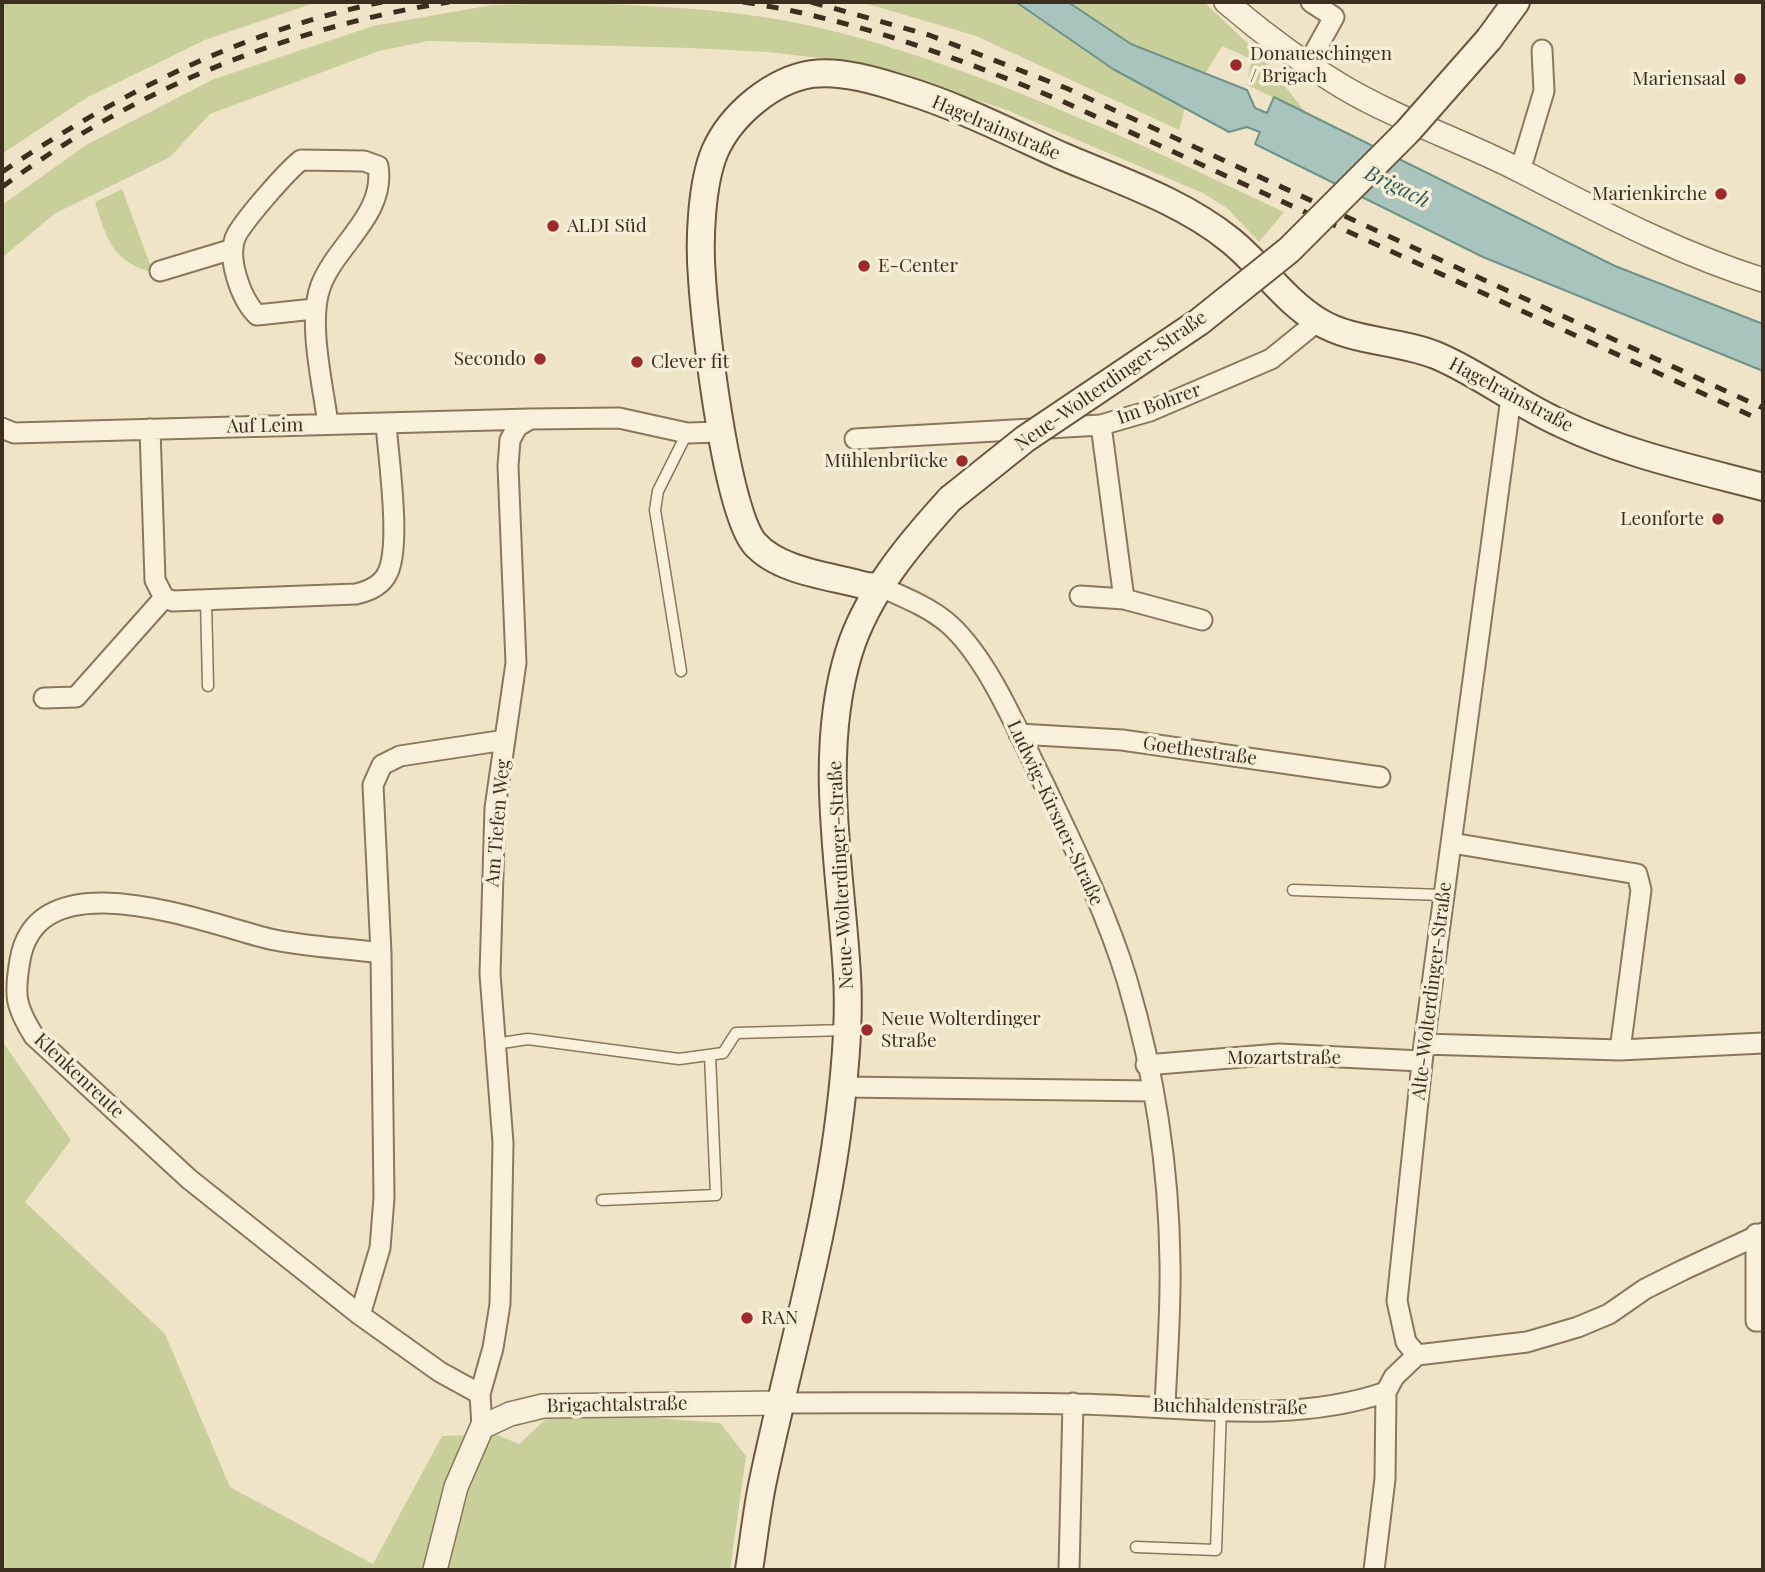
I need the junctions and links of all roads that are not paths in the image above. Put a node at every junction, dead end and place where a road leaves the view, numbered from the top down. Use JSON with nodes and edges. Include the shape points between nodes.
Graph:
{"nodes":[{"id":1,"x":1226,"y":2,"type":"edge"},
{"id":2,"x":1311,"y":2,"type":"edge"},
{"id":3,"x":1516,"y":2,"type":"edge"},
{"id":4,"x":1542,"y":50,"type":"dead end"},
{"id":5,"x":1308,"y":64,"type":"junction"},
{"id":6,"x":1520,"y":171,"type":"junction"},
{"id":7,"x":233,"y":249,"type":"junction"},
{"id":8,"x":160,"y":271,"type":"dead end"},
{"id":9,"x":1763,"y":280,"type":"edge"},
{"id":10,"x":314,"y":309,"type":"junction"},
{"id":11,"x":1318,"y":321,"type":"junction"},
{"id":12,"x":1511,"y":398,"type":"junction"},
{"id":13,"x":530,"y":419,"type":"junction"},
{"id":14,"x":386,"y":423,"type":"junction"},
{"id":15,"x":328,"y":424,"type":"junction"},
{"id":16,"x":1101,"y":425,"type":"junction"},
{"id":17,"x":2,"y":428,"type":"edge"},
{"id":18,"x":150,"y":429,"type":"junction"},
{"id":19,"x":722,"y":432,"type":"junction"},
{"id":20,"x":687,"y":433,"type":"junction"},
{"id":21,"x":855,"y":439,"type":"dead end"},
{"id":22,"x":1763,"y":487,"type":"edge"},
{"id":23,"x":881,"y":587,"type":"junction"},
{"id":24,"x":1080,"y":596,"type":"dead end"},
{"id":25,"x":163,"y":598,"type":"junction"},
{"id":26,"x":1124,"y":599,"type":"junction"},
{"id":27,"x":206,"y":600,"type":"junction"},
{"id":28,"x":1202,"y":620,"type":"dead end"},
{"id":29,"x":681,"y":671,"type":"dead end"},
{"id":30,"x":208,"y":686,"type":"dead end"},
{"id":31,"x":44,"y":698,"type":"dead end"},
{"id":32,"x":1019,"y":734,"type":"junction"},
{"id":33,"x":505,"y":740,"type":"junction"},
{"id":34,"x":1380,"y":777,"type":"dead end"},
{"id":35,"x":1452,"y":843,"type":"junction"},
{"id":36,"x":1293,"y":890,"type":"dead end"},
{"id":37,"x":1443,"y":895,"type":"junction"},
{"id":38,"x":382,"y":953,"type":"junction"},
{"id":39,"x":846,"y":1030,"type":"junction"},
{"id":40,"x":1763,"y":1043,"type":"edge"},
{"id":41,"x":495,"y":1044,"type":"junction"},
{"id":42,"x":1620,"y":1050,"type":"junction"},
{"id":43,"x":1423,"y":1052,"type":"junction"},
{"id":44,"x":710,"y":1055,"type":"junction"},
{"id":45,"x":1146,"y":1065,"type":"junction"},
{"id":46,"x":844,"y":1087,"type":"junction"},
{"id":47,"x":1153,"y":1091,"type":"junction"},
{"id":48,"x":602,"y":1200,"type":"dead end"},
{"id":49,"x":1760,"y":1233,"type":"edge"},
{"id":50,"x":360,"y":1315,"type":"junction"},
{"id":51,"x":1763,"y":1321,"type":"edge"},
{"id":52,"x":1417,"y":1355,"type":"junction"},
{"id":53,"x":1386,"y":1392,"type":"junction"},
{"id":54,"x":480,"y":1394,"type":"junction"},
{"id":55,"x":781,"y":1403,"type":"junction"},
{"id":56,"x":1073,"y":1404,"type":"junction"},
{"id":57,"x":1166,"y":1406,"type":"junction"},
{"id":58,"x":1221,"y":1408,"type":"junction"},
{"id":59,"x":482,"y":1427,"type":"junction"},
{"id":60,"x":1136,"y":1547,"type":"dead end"},
{"id":61,"x":435,"y":1570,"type":"edge"},
{"id":62,"x":749,"y":1570,"type":"edge"},
{"id":63,"x":1069,"y":1570,"type":"edge"},
{"id":64,"x":1374,"y":1570,"type":"edge"}],
"edges":[{"from":1,"to":5,"type":"street"},
{"from":2,"to":5,"type":"street","via":[[1334,16]]},
{"from":3,"to":23,"type":"main road","name":"Neue-Wolterdinger-Straße","bridge":true,"via":[[1408,131],[1289,250],[1199,322],[1025,439],[950,499],[916,536]]},
{"from":4,"to":6,"type":"street","via":[[1544,91]]},
{"from":5,"to":6,"type":"street","via":[[1344,88]]},
{"from":6,"to":9,"type":"street","via":[[1644,236]]},
{"from":7,"to":8,"type":"street"},
{"from":7,"to":10,"type":"street","via":[[233,263],[257,315]]},
{"from":7,"to":10,"type":"street","via":[[237,234],[301,160],[365,161],[379,166],[381,181],[360,230],[321,283]]},
{"from":10,"to":15,"type":"street"},
{"from":11,"to":12,"type":"main road","name":"Hagelrainstraße","via":[[1336,330],[1443,358]]},
{"from":11,"to":16,"type":"street","name":"Im Bohrer","via":[[1270,359],[1150,411]]},
{"from":11,"to":19,"type":"main road","name":"Hagelrainstraße","via":[[1229,238],[1165,200],[906,90],[851,76],[813,74],[769,90],[737,119],[716,149],[707,181],[701,276]]},
{"from":12,"to":22,"type":"main road","name":"Hagelrainstraße","via":[[1609,444]]},
{"from":12,"to":35,"type":"street","name":"Alte-Wolterdinger-Straße"},
{"from":13,"to":14,"type":"street","name":"Auf Leim"},
{"from":13,"to":20,"type":"street","via":[[619,418]]},
{"from":13,"to":33,"type":"street","name":"Am Tiefen Weg","via":[[517,427],[510,440],[516,663]]},
{"from":14,"to":15,"type":"street","name":"Auf Leim"},
{"from":14,"to":27,"type":"street","via":[[394,548],[387,575],[378,585],[356,594]]},
{"from":15,"to":18,"type":"street","name":"Auf Leim"},
{"from":16,"to":21,"type":"street","name":"Im Bohrer"},
{"from":16,"to":26,"type":"street"},
{"from":17,"to":18,"type":"street","name":"Auf Leim","via":[[14,433]]},
{"from":18,"to":25,"type":"street","via":[[155,580]]},
{"from":19,"to":20,"type":"street"},
{"from":19,"to":23,"type":"main road","name":"Hagelrainstraße","via":[[739,515],[761,550],[780,562]]},
{"from":20,"to":29,"type":"lane","via":[[658,491],[655,510]]},
{"from":23,"to":32,"type":"street","name":"Ludwig-Kirsner-Straße","via":[[950,625],[990,680]]},
{"from":23,"to":39,"type":"main road","name":"Neue-Wolterdinger-Straße","via":[[849,653],[835,725],[834,813],[847,978]]},
{"from":24,"to":26,"type":"street"},
{"from":25,"to":27,"type":"street"},
{"from":25,"to":31,"type":"street","via":[[76,696]]},
{"from":26,"to":28,"type":"street"},
{"from":27,"to":30,"type":"lane"},
{"from":32,"to":34,"type":"street","name":"Goethestraße","via":[[1122,740]]},
{"from":32,"to":45,"type":"street","name":"Ludwig-Kirsner-Straße","via":[[1092,886],[1127,981]]},
{"from":33,"to":38,"type":"street","via":[[400,755],[382,765],[373,785]]},
{"from":33,"to":41,"type":"street","name":"Am Tiefen Weg","via":[[492,875],[490,974]]},
{"from":35,"to":37,"type":"street","name":"Alte-Wolterdinger-Straße"},
{"from":35,"to":42,"type":"street","via":[[1637,874],[1641,890]]},
{"from":36,"to":37,"type":"lane"},
{"from":37,"to":43,"type":"street","name":"Alte-Wolterdinger-Straße"},
{"from":38,"to":50,"type":"street","via":[[384,1198],[380,1248]]},
{"from":38,"to":50,"type":"street","name":"Klenkenreute","via":[[274,939],[116,901],[73,903],[38,924],[22,951],[15,992],[20,1013],[34,1036],[189,1179]]},
{"from":39,"to":44,"type":"lane","via":[[736,1033],[723,1054]]},
{"from":39,"to":46,"type":"main road","name":"Neue-Wolterdinger-Straße"},
{"from":40,"to":42,"type":"street","name":"Mozartstraße"},
{"from":41,"to":44,"type":"lane","via":[[528,1039],[679,1059]]},
{"from":41,"to":54,"type":"street","name":"Am Tiefen Weg","via":[[503,1143],[500,1304]]},
{"from":42,"to":43,"type":"street","name":"Mozartstraße"},
{"from":43,"to":45,"type":"street","name":"Mozartstraße","via":[[1279,1054]]},
{"from":43,"to":52,"type":"street","name":"Alte-Wolterdinger-Straße","via":[[1397,1301],[1406,1342]]},
{"from":44,"to":48,"type":"lane","via":[[716,1195]]},
{"from":45,"to":47,"type":"street","name":"Ludwig-Kirsner-Straße"},
{"from":46,"to":47,"type":"street"},
{"from":46,"to":55,"type":"main road","name":"Neue-Wolterdinger-Straße","via":[[830,1190]]},
{"from":47,"to":57,"type":"street","name":"Ludwig-Kirsner-Straße","via":[[1165,1171],[1171,1264]]},
{"from":49,"to":51,"type":"street","via":[[1756,1321]]},
{"from":49,"to":52,"type":"street","via":[[1578,1327],[1527,1342]]},
{"from":50,"to":54,"type":"street","name":"Klenkenreute","via":[[440,1372]]},
{"from":52,"to":53,"type":"street","via":[[1394,1377]]},
{"from":53,"to":58,"type":"street","name":"Buchhaldenstraße","via":[[1324,1409]]},
{"from":53,"to":64,"type":"street","via":[[1385,1479]]},
{"from":54,"to":59,"type":"street","name":"Am Tiefen Weg"},
{"from":55,"to":56,"type":"street","name":"Buchhaldenstraße"},
{"from":55,"to":59,"type":"street","name":"Brigachtalstraße","via":[[543,1406]]},
{"from":55,"to":62,"type":"main road","name":"Neue-Wolterdinger-Straße"},
{"from":56,"to":57,"type":"street","name":"Buchhaldenstraße"},
{"from":56,"to":63,"type":"street"},
{"from":57,"to":58,"type":"street","name":"Buchhaldenstraße"},
{"from":58,"to":60,"type":"lane","via":[[1216,1550]]},
{"from":59,"to":61,"type":"street","via":[[456,1487]]}]}
